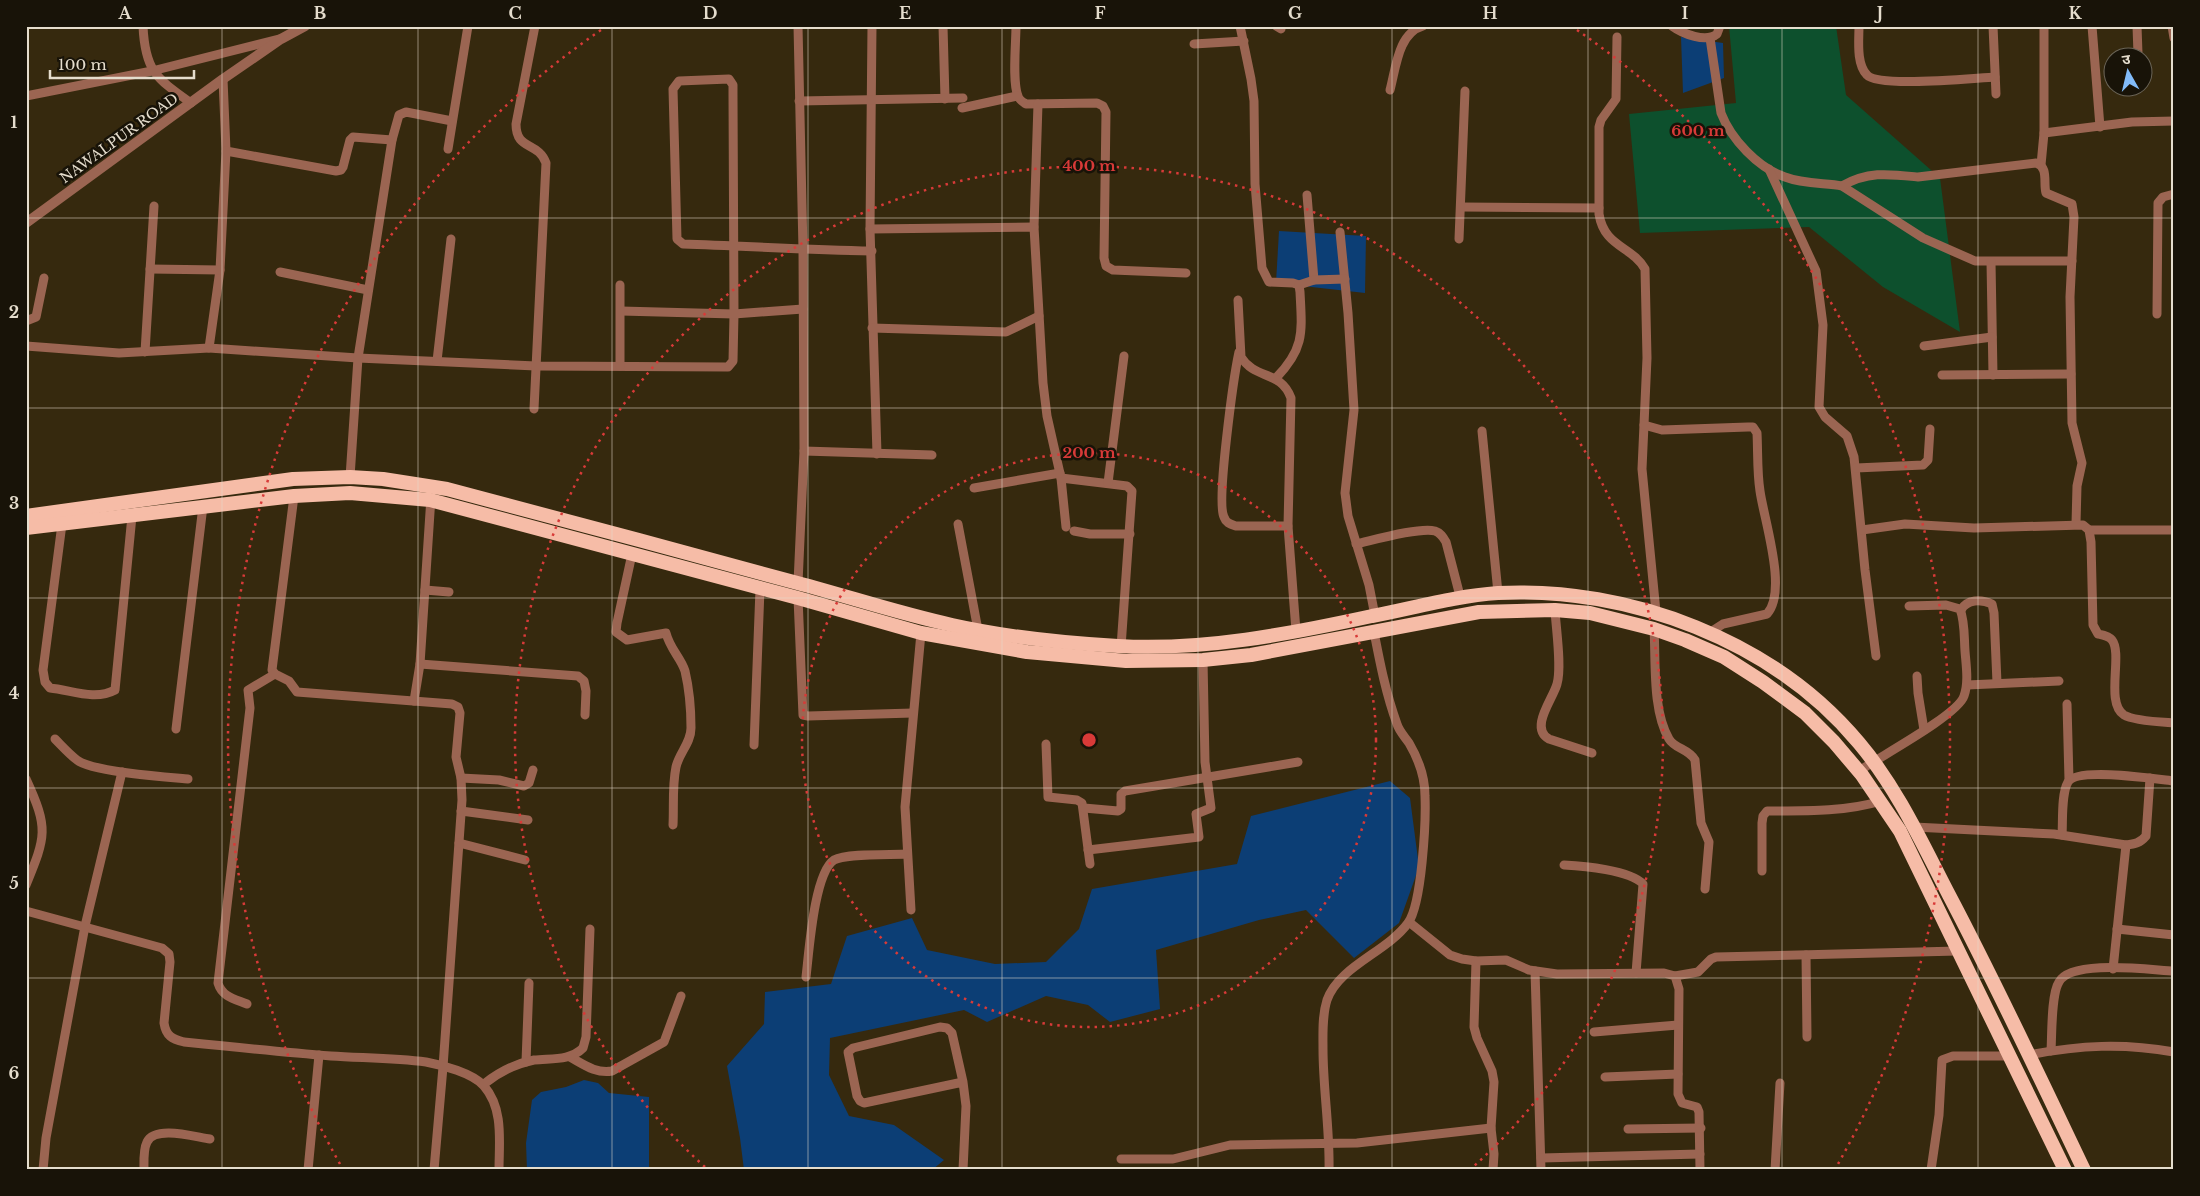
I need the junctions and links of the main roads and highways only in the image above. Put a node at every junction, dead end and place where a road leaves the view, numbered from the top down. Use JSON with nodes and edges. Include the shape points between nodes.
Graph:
{"nodes":[{"id":1,"x":27,"y":519,"type":"edge"},
{"id":2,"x":2065,"y":1170,"type":"edge"},
{"id":3,"x":2084,"y":1170,"type":"edge"}],
"edges":[{"from":1,"to":2,"type":"highway","via":[[62,524],[294,496],[350,493],[430,500],[921,633],[1026,652],[1126,661],[1203,660],[1251,655],[1480,612],[1554,610],[1590,613],[1654,629],[1724,657],[1763,682],[1805,712],[1859,771],[1900,831]]},
{"from":1,"to":3,"type":"highway","via":[[293,479],[350,477],[412,482],[917,616],[978,630],[1121,646],[1174,647],[1230,641],[1375,616],[1460,596],[1498,593],[1570,595],[1656,612],[1710,633],[1767,664],[1812,696],[1873,761],[1914,827]]}]}
